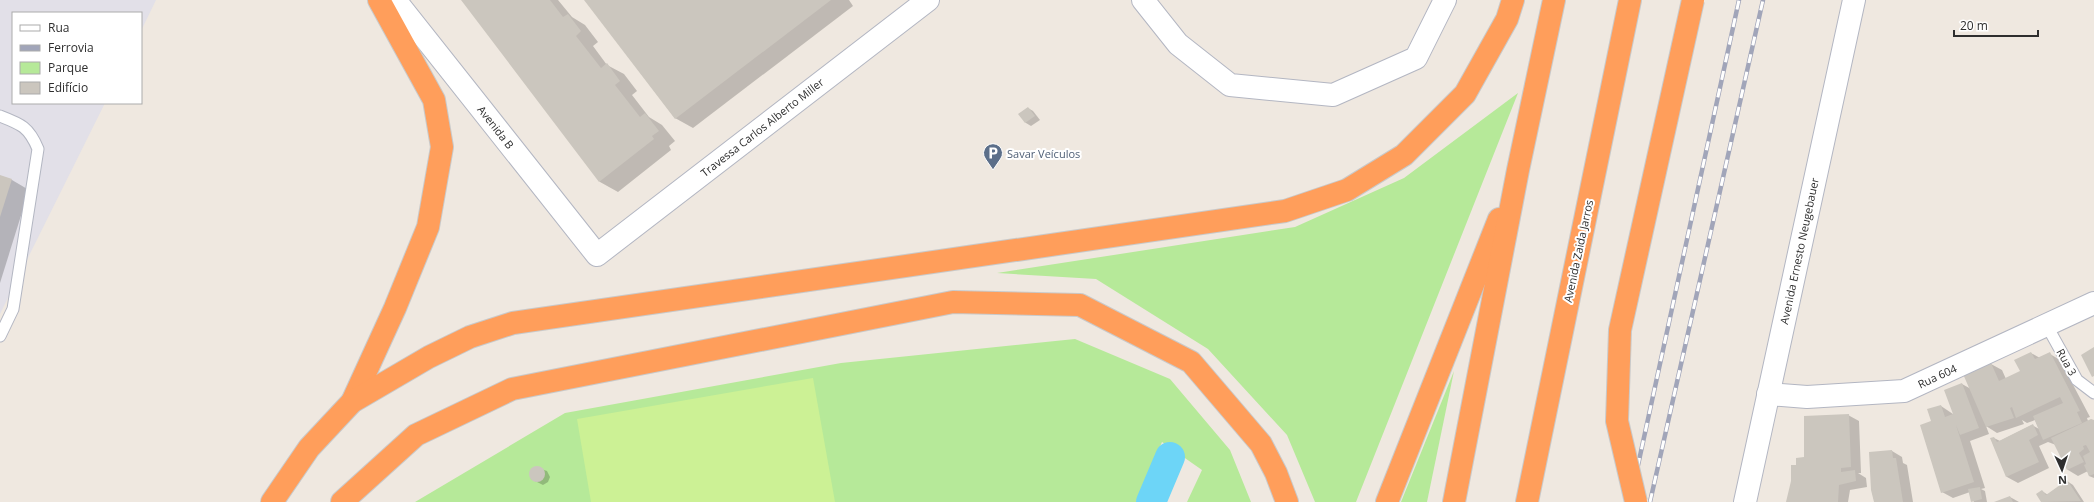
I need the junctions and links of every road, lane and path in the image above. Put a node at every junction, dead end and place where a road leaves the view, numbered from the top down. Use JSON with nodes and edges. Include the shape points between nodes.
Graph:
{"nodes":[{"id":1,"x":379,"y":0,"type":"edge"},
{"id":2,"x":395,"y":0,"type":"edge"},
{"id":3,"x":928,"y":0,"type":"edge"},
{"id":4,"x":1143,"y":0,"type":"edge"},
{"id":5,"x":1445,"y":0,"type":"edge"},
{"id":6,"x":1513,"y":0,"type":"edge"},
{"id":7,"x":1554,"y":0,"type":"edge"},
{"id":8,"x":1630,"y":0,"type":"edge"},
{"id":9,"x":1693,"y":0,"type":"edge"},
{"id":10,"x":1854,"y":0,"type":"edge"},
{"id":11,"x":0,"y":116,"type":"edge"},
{"id":12,"x":1518,"y":170,"type":"junction"},
{"id":13,"x":597,"y":255,"type":"joint"},
{"id":14,"x":2094,"y":303,"type":"edge"},
{"id":15,"x":2047,"y":326,"type":"junction"},
{"id":16,"x":0,"y":336,"type":"edge"},
{"id":17,"x":2094,"y":393,"type":"edge"},
{"id":18,"x":1768,"y":394,"type":"junction"},
{"id":19,"x":352,"y":402,"type":"junction"},
{"id":20,"x":272,"y":502,"type":"edge"},
{"id":21,"x":342,"y":502,"type":"edge"},
{"id":22,"x":1287,"y":502,"type":"edge"},
{"id":23,"x":1387,"y":502,"type":"edge"},
{"id":24,"x":1454,"y":502,"type":"edge"},
{"id":25,"x":1526,"y":502,"type":"edge"},
{"id":26,"x":1636,"y":502,"type":"edge"},
{"id":27,"x":1745,"y":502,"type":"edge"}],
"edges":[{"from":1,"to":19,"type":"highway","via":[[434,100],[442,147],[428,227]]},
{"from":2,"to":13,"type":"street","name":"Avenida B"},
{"from":3,"to":13,"type":"street","name":"Travessa Carlos Alberto Miller"},
{"from":4,"to":5,"type":"street","via":[[1178,44],[1230,85],[1333,95],[1416,58]]},
{"from":6,"to":19,"type":"highway","via":[[1507,19],[1465,94],[1404,155],[1340,193],[1285,212],[513,323],[470,337],[429,357]]},
{"from":7,"to":12,"type":"highway"},
{"from":8,"to":25,"type":"highway","name":"Avenida Zaida Jarros"},
{"from":9,"to":26,"type":"highway","bridge":true,"via":[[1620,330],[1617,421]]},
{"from":10,"to":18,"type":"street","name":"Avenida Ernesto Neugebauer"},
{"from":11,"to":16,"type":"lane","via":[[21,124],[32,135],[38,148],[14,309]]},
{"from":12,"to":23,"type":"highway"},
{"from":12,"to":24,"type":"highway"},
{"from":14,"to":15,"type":"street","name":"Rua 604"},
{"from":15,"to":17,"type":"lane","name":"Rua 3","via":[[2077,380]]},
{"from":15,"to":18,"type":"street","name":"Rua 604","via":[[1904,392],[1807,397]]},
{"from":18,"to":27,"type":"street","name":"Avenida Ernesto Neugebauer"},
{"from":19,"to":20,"type":"highway","via":[[309,448]]},
{"from":21,"to":22,"type":"highway","via":[[416,435],[512,389],[953,302],[1080,305],[1191,362],[1261,444]]}]}
